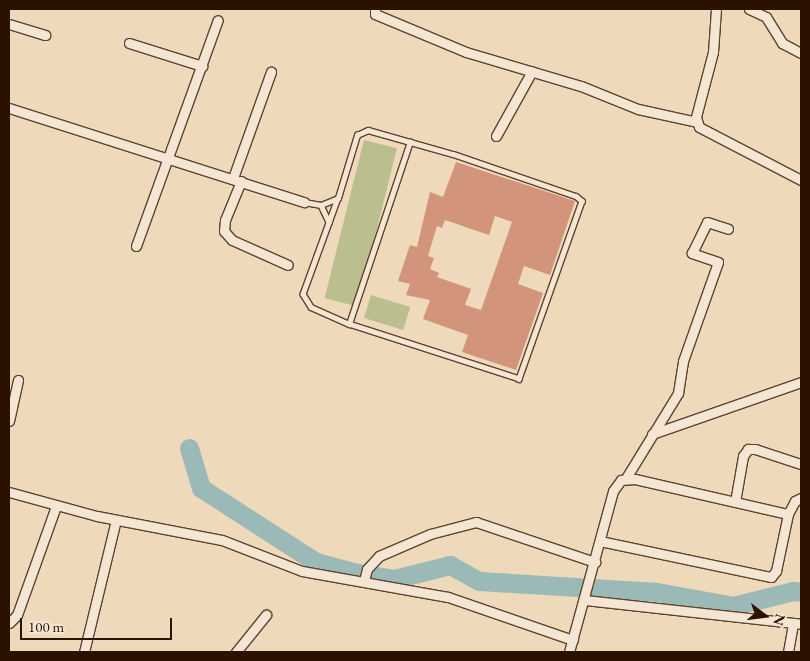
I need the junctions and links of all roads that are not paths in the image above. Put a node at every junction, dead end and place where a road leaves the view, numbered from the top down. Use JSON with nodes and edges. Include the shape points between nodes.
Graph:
{"nodes":[{"id":1,"x":375,"y":9,"type":"edge"},
{"id":2,"x":716,"y":9,"type":"edge"},
{"id":3,"x":749,"y":9,"type":"edge"},
{"id":4,"x":218,"y":20,"type":"dead end"},
{"id":5,"x":9,"y":24,"type":"edge"},
{"id":6,"x":45,"y":35,"type":"dead end"},
{"id":7,"x":129,"y":43,"type":"dead end"},
{"id":8,"x":801,"y":53,"type":"edge"},
{"id":9,"x":202,"y":66,"type":"junction"},
{"id":10,"x":532,"y":71,"type":"junction"},
{"id":11,"x":271,"y":72,"type":"dead end"},
{"id":12,"x":9,"y":108,"type":"edge"},
{"id":13,"x":697,"y":122,"type":"junction"},
{"id":14,"x":496,"y":136,"type":"dead end"},
{"id":15,"x":410,"y":142,"type":"junction"},
{"id":16,"x":170,"y":157,"type":"junction"},
{"id":17,"x":237,"y":180,"type":"junction"},
{"id":18,"x":801,"y":180,"type":"edge"},
{"id":19,"x":338,"y":198,"type":"junction"},
{"id":20,"x":304,"y":202,"type":"joint"},
{"id":21,"x":320,"y":205,"type":"junction"},
{"id":22,"x":329,"y":222,"type":"junction"},
{"id":23,"x":728,"y":229,"type":"dead end"},
{"id":24,"x":136,"y":246,"type":"dead end"},
{"id":25,"x":288,"y":265,"type":"dead end"},
{"id":26,"x":349,"y":324,"type":"junction"},
{"id":27,"x":18,"y":380,"type":"dead end"},
{"id":28,"x":801,"y":382,"type":"edge"},
{"id":29,"x":9,"y":421,"type":"edge"},
{"id":30,"x":652,"y":434,"type":"junction"},
{"id":31,"x":801,"y":464,"type":"edge"},
{"id":32,"x":626,"y":478,"type":"junction"},
{"id":33,"x":9,"y":492,"type":"edge"},
{"id":34,"x":801,"y":498,"type":"edge"},
{"id":35,"x":735,"y":502,"type":"junction"},
{"id":36,"x":56,"y":506,"type":"junction"},
{"id":37,"x":788,"y":514,"type":"junction"},
{"id":38,"x":116,"y":520,"type":"junction"},
{"id":39,"x":600,"y":541,"type":"junction"},
{"id":40,"x":594,"y":562,"type":"junction"},
{"id":41,"x":366,"y":575,"type":"junction"},
{"id":42,"x":586,"y":598,"type":"junction"},
{"id":43,"x":266,"y":615,"type":"dead end"},
{"id":44,"x":9,"y":623,"type":"edge"},
{"id":45,"x":797,"y":623,"type":"edge"},
{"id":46,"x":573,"y":640,"type":"junction"},
{"id":47,"x":84,"y":652,"type":"edge"},
{"id":48,"x":236,"y":652,"type":"edge"},
{"id":49,"x":569,"y":652,"type":"edge"},
{"id":50,"x":788,"y":652,"type":"edge"}],
"edges":[{"from":1,"to":10,"type":"street","via":[[375,14],[466,52]]},
{"from":2,"to":13,"type":"street","via":[[713,52]]},
{"from":3,"to":8,"type":"street","via":[[766,17],[782,43]]},
{"from":4,"to":9,"type":"street"},
{"from":5,"to":6,"type":"street"},
{"from":7,"to":9,"type":"street"},
{"from":9,"to":16,"type":"street"},
{"from":10,"to":13,"type":"street","via":[[638,109]]},
{"from":10,"to":14,"type":"street"},
{"from":11,"to":17,"type":"street"},
{"from":12,"to":16,"type":"street"},
{"from":13,"to":18,"type":"street","via":[[712,136]]},
{"from":15,"to":19,"type":"lane","via":[[374,131],[357,134]]},
{"from":15,"to":26,"type":"lane"},
{"from":15,"to":26,"type":"lane","via":[[576,196],[581,205],[518,379]]},
{"from":16,"to":17,"type":"street"},
{"from":16,"to":24,"type":"street"},
{"from":17,"to":20,"type":"street"},
{"from":17,"to":25,"type":"street","via":[[224,231],[232,240]]},
{"from":19,"to":21,"type":"lane"},
{"from":19,"to":22,"type":"lane"},
{"from":20,"to":21,"type":"lane"},
{"from":21,"to":22,"type":"lane"},
{"from":22,"to":26,"type":"lane","via":[[303,294],[311,307]]},
{"from":23,"to":30,"type":"street","via":[[707,222],[692,253],[718,262],[683,361],[678,392]]},
{"from":27,"to":29,"type":"street"},
{"from":28,"to":30,"type":"street"},
{"from":30,"to":32,"type":"street"},
{"from":31,"to":35,"type":"street","via":[[755,448],[748,449]]},
{"from":32,"to":35,"type":"street"},
{"from":32,"to":39,"type":"street","via":[[616,485]]},
{"from":33,"to":36,"type":"street"},
{"from":34,"to":37,"type":"street","via":[[795,501]]},
{"from":35,"to":37,"type":"street"},
{"from":36,"to":38,"type":"street"},
{"from":36,"to":44,"type":"street","via":[[17,615]]},
{"from":37,"to":39,"type":"street","via":[[776,571],[771,577]]},
{"from":38,"to":41,"type":"street","via":[[199,534],[302,571]]},
{"from":38,"to":47,"type":"street"},
{"from":39,"to":40,"type":"street"},
{"from":40,"to":41,"type":"street","via":[[476,522],[430,534],[379,556]]},
{"from":40,"to":42,"type":"street"},
{"from":41,"to":46,"type":"street","via":[[448,597]]},
{"from":42,"to":45,"type":"street"},
{"from":42,"to":46,"type":"street"},
{"from":43,"to":48,"type":"street"},
{"from":45,"to":50,"type":"street"},
{"from":46,"to":49,"type":"street"}]}
